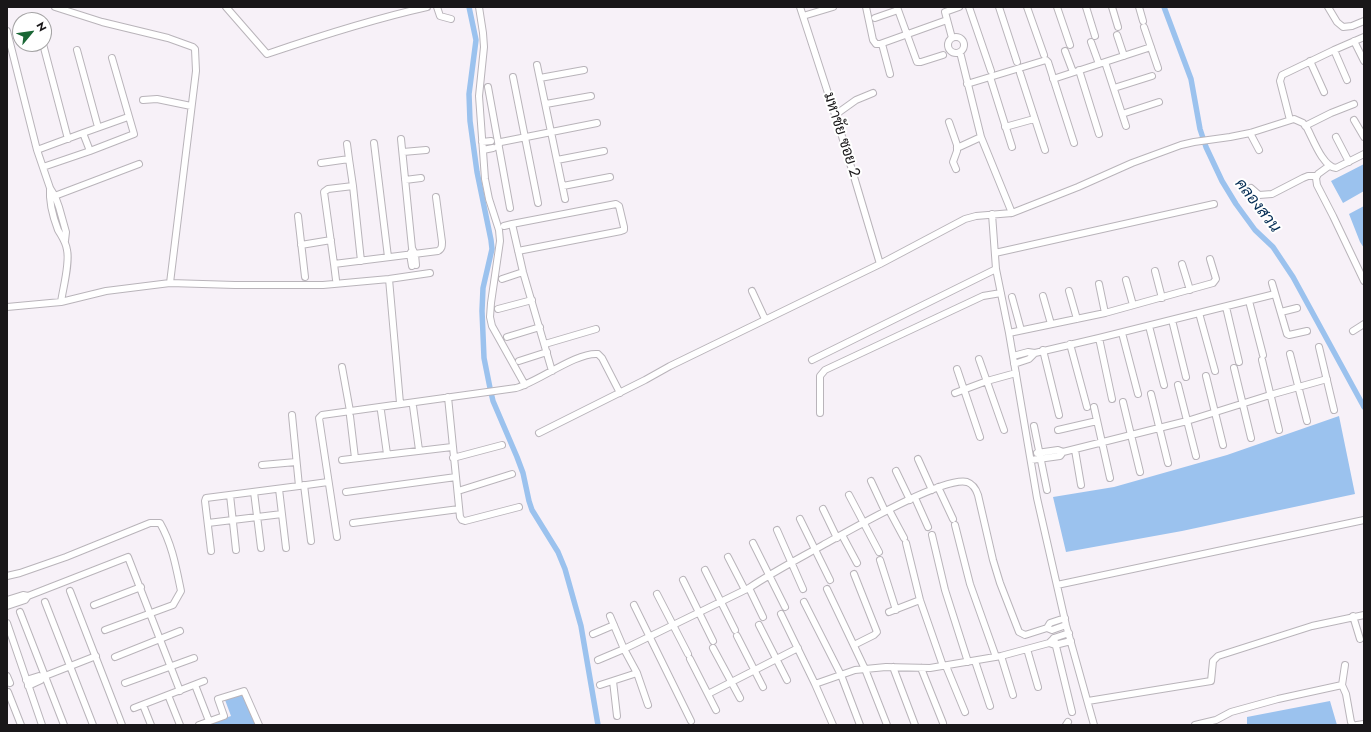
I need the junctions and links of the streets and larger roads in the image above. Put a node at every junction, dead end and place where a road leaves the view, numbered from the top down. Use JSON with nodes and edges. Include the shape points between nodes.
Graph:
{"nodes":[{"id":1,"x":56,"y":7,"type":"edge"},
{"id":2,"x":226,"y":7,"type":"edge"},
{"id":3,"x":396,"y":7,"type":"edge"},
{"id":4,"x":427,"y":7,"type":"edge"},
{"id":5,"x":438,"y":7,"type":"edge"},
{"id":6,"x":479,"y":7,"type":"edge"},
{"id":7,"x":800,"y":7,"type":"edge"},
{"id":8,"x":833,"y":7,"type":"edge"},
{"id":9,"x":866,"y":7,"type":"edge"},
{"id":10,"x":959,"y":7,"type":"edge"},
{"id":11,"x":969,"y":7,"type":"edge"},
{"id":12,"x":999,"y":7,"type":"edge"},
{"id":13,"x":1028,"y":7,"type":"edge"},
{"id":14,"x":1057,"y":7,"type":"edge"},
{"id":15,"x":1086,"y":7,"type":"edge"},
{"id":16,"x":1112,"y":7,"type":"edge"},
{"id":17,"x":1139,"y":7,"type":"edge"},
{"id":18,"x":1328,"y":7,"type":"edge"},
{"id":19,"x":897,"y":9,"type":"edge"},
{"id":20,"x":944,"y":10,"type":"edge"},
{"id":21,"x":397,"y":14,"type":"junction"},
{"id":22,"x":802,"y":16,"type":"junction"},
{"id":23,"x":875,"y":18,"type":"dead end"},
{"id":24,"x":451,"y":19,"type":"dead end"},
{"id":25,"x":947,"y":20,"type":"junction"},
{"id":26,"x":1364,"y":21,"type":"edge"},
{"id":27,"x":1118,"y":27,"type":"dead end"},
{"id":28,"x":7,"y":31,"type":"edge"},
{"id":29,"x":906,"y":34,"type":"junction"},
{"id":30,"x":1117,"y":34,"type":"dead end"},
{"id":31,"x":1095,"y":36,"type":"dead end"},
{"id":32,"x":1364,"y":37,"type":"edge"},
{"id":33,"x":952,"y":38,"type":"junction"},
{"id":34,"x":1354,"y":41,"type":"junction"},
{"id":35,"x":1092,"y":42,"type":"dead end"},
{"id":36,"x":882,"y":44,"type":"junction"},
{"id":37,"x":1151,"y":47,"type":"junction"},
{"id":38,"x":77,"y":50,"type":"dead end"},
{"id":39,"x":1334,"y":50,"type":"junction"},
{"id":40,"x":45,"y":52,"type":"edge"},
{"id":41,"x":960,"y":52,"type":"junction"},
{"id":42,"x":944,"y":55,"type":"dead end"},
{"id":43,"x":1044,"y":55,"type":"dead end"},
{"id":44,"x":1124,"y":56,"type":"junction"},
{"id":45,"x":112,"y":58,"type":"dead end"},
{"id":46,"x":1310,"y":61,"type":"junction"},
{"id":47,"x":1364,"y":61,"type":"edge"},
{"id":48,"x":1017,"y":62,"type":"dead end"},
{"id":49,"x":1102,"y":63,"type":"junction"},
{"id":50,"x":537,"y":65,"type":"dead end"},
{"id":51,"x":1158,"y":68,"type":"dead end"},
{"id":52,"x":584,"y":70,"type":"dead end"},
{"id":53,"x":1076,"y":71,"type":"junction"},
{"id":54,"x":1020,"y":73,"type":"dead end"},
{"id":55,"x":890,"y":74,"type":"dead end"},
{"id":56,"x":991,"y":74,"type":"junction"},
{"id":57,"x":1152,"y":76,"type":"dead end"},
{"id":58,"x":513,"y":77,"type":"dead end"},
{"id":59,"x":540,"y":78,"type":"junction"},
{"id":60,"x":1053,"y":78,"type":"junction"},
{"id":61,"x":1347,"y":80,"type":"dead end"},
{"id":62,"x":967,"y":84,"type":"junction"},
{"id":63,"x":488,"y":87,"type":"dead end"},
{"id":64,"x":1114,"y":88,"type":"junction"},
{"id":65,"x":1324,"y":92,"type":"dead end"},
{"id":66,"x":873,"y":93,"type":"dead end"},
{"id":67,"x":591,"y":96,"type":"dead end"},
{"id":68,"x":144,"y":100,"type":"dead end"},
{"id":69,"x":1159,"y":102,"type":"dead end"},
{"id":70,"x":546,"y":104,"type":"junction"},
{"id":71,"x":1354,"y":104,"type":"dead end"},
{"id":72,"x":191,"y":106,"type":"junction"},
{"id":73,"x":1122,"y":114,"type":"junction"},
{"id":74,"x":835,"y":115,"type":"junction"},
{"id":75,"x":128,"y":117,"type":"junction"},
{"id":76,"x":1034,"y":118,"type":"junction"},
{"id":77,"x":1290,"y":120,"type":"junction"},
{"id":78,"x":1354,"y":120,"type":"dead end"},
{"id":79,"x":949,"y":122,"type":"dead end"},
{"id":80,"x":597,"y":123,"type":"dead end"},
{"id":81,"x":1126,"y":126,"type":"dead end"},
{"id":82,"x":1305,"y":126,"type":"junction"},
{"id":83,"x":98,"y":127,"type":"junction"},
{"id":84,"x":1006,"y":127,"type":"junction"},
{"id":85,"x":551,"y":132,"type":"junction"},
{"id":86,"x":83,"y":133,"type":"junction"},
{"id":87,"x":1250,"y":133,"type":"junction"},
{"id":88,"x":1099,"y":134,"type":"dead end"},
{"id":89,"x":525,"y":137,"type":"junction"},
{"id":90,"x":981,"y":137,"type":"junction"},
{"id":91,"x":1336,"y":137,"type":"dead end"},
{"id":92,"x":1364,"y":137,"type":"edge"},
{"id":93,"x":68,"y":139,"type":"junction"},
{"id":94,"x":401,"y":139,"type":"dead end"},
{"id":95,"x":482,"y":142,"type":"junction"},
{"id":96,"x":374,"y":143,"type":"dead end"},
{"id":97,"x":496,"y":143,"type":"junction"},
{"id":98,"x":1074,"y":143,"type":"dead end"},
{"id":99,"x":347,"y":144,"type":"dead end"},
{"id":100,"x":1012,"y":147,"type":"dead end"},
{"id":101,"x":957,"y":148,"type":"junction"},
{"id":102,"x":37,"y":150,"type":"junction"},
{"id":103,"x":426,"y":150,"type":"dead end"},
{"id":104,"x":483,"y":150,"type":"junction"},
{"id":105,"x":604,"y":150,"type":"dead end"},
{"id":106,"x":1045,"y":150,"type":"dead end"},
{"id":107,"x":1259,"y":150,"type":"dead end"},
{"id":108,"x":90,"y":151,"type":"junction"},
{"id":109,"x":403,"y":152,"type":"junction"},
{"id":110,"x":1364,"y":154,"type":"edge"},
{"id":111,"x":349,"y":159,"type":"junction"},
{"id":112,"x":557,"y":160,"type":"junction"},
{"id":113,"x":321,"y":162,"type":"dead end"},
{"id":114,"x":1349,"y":162,"type":"junction"},
{"id":115,"x":139,"y":164,"type":"dead end"},
{"id":116,"x":1329,"y":166,"type":"junction"},
{"id":117,"x":43,"y":167,"type":"junction"},
{"id":118,"x":956,"y":169,"type":"dead end"},
{"id":119,"x":1317,"y":176,"type":"junction"},
{"id":120,"x":610,"y":177,"type":"dead end"},
{"id":121,"x":421,"y":178,"type":"dead end"},
{"id":122,"x":405,"y":180,"type":"junction"},
{"id":123,"x":353,"y":186,"type":"junction"},
{"id":124,"x":563,"y":186,"type":"junction"},
{"id":125,"x":1251,"y":188,"type":"dead end"},
{"id":126,"x":52,"y":197,"type":"junction"},
{"id":127,"x":436,"y":197,"type":"dead end"},
{"id":128,"x":565,"y":199,"type":"dead end"},
{"id":129,"x":538,"y":203,"type":"dead end"},
{"id":130,"x":1214,"y":204,"type":"dead end"},
{"id":131,"x":510,"y":208,"type":"dead end"},
{"id":132,"x":1012,"y":213,"type":"junction"},
{"id":133,"x":992,"y":214,"type":"junction"},
{"id":134,"x":298,"y":216,"type":"dead end"},
{"id":135,"x":512,"y":224,"type":"junction"},
{"id":136,"x":504,"y":226,"type":"dead end"},
{"id":137,"x":331,"y":240,"type":"junction"},
{"id":138,"x":301,"y":245,"type":"junction"},
{"id":139,"x":518,"y":251,"type":"junction"},
{"id":140,"x":412,"y":252,"type":"junction"},
{"id":141,"x":995,"y":253,"type":"junction"},
{"id":142,"x":388,"y":257,"type":"junction"},
{"id":143,"x":1210,"y":259,"type":"dead end"},
{"id":144,"x":361,"y":261,"type":"junction"},
{"id":145,"x":334,"y":264,"type":"junction"},
{"id":146,"x":880,"y":264,"type":"junction"},
{"id":147,"x":1182,"y":264,"type":"dead end"},
{"id":148,"x":996,"y":269,"type":"junction"},
{"id":149,"x":414,"y":270,"type":"junction"},
{"id":150,"x":1155,"y":271,"type":"dead end"},
{"id":151,"x":523,"y":272,"type":"junction"},
{"id":152,"x":430,"y":273,"type":"dead end"},
{"id":153,"x":305,"y":277,"type":"dead end"},
{"id":154,"x":389,"y":279,"type":"junction"},
{"id":155,"x":502,"y":279,"type":"dead end"},
{"id":156,"x":336,"y":280,"type":"dead end"},
{"id":157,"x":1126,"y":280,"type":"dead end"},
{"id":158,"x":1364,"y":281,"type":"edge"},
{"id":159,"x":170,"y":283,"type":"junction"},
{"id":160,"x":1272,"y":283,"type":"dead end"},
{"id":161,"x":1099,"y":284,"type":"dead end"},
{"id":162,"x":1190,"y":290,"type":"junction"},
{"id":163,"x":752,"y":291,"type":"dead end"},
{"id":164,"x":1069,"y":291,"type":"dead end"},
{"id":165,"x":1001,"y":293,"type":"junction"},
{"id":166,"x":1275,"y":294,"type":"junction"},
{"id":167,"x":1043,"y":296,"type":"dead end"},
{"id":168,"x":1012,"y":297,"type":"dead end"},
{"id":169,"x":1162,"y":298,"type":"junction"},
{"id":170,"x":532,"y":300,"type":"junction"},
{"id":171,"x":1249,"y":301,"type":"junction"},
{"id":172,"x":61,"y":302,"type":"junction"},
{"id":173,"x":1133,"y":305,"type":"junction"},
{"id":174,"x":7,"y":307,"type":"edge"},
{"id":175,"x":1226,"y":307,"type":"junction"},
{"id":176,"x":1297,"y":308,"type":"dead end"},
{"id":177,"x":498,"y":309,"type":"dead end"},
{"id":178,"x":1281,"y":312,"type":"junction"},
{"id":179,"x":1105,"y":313,"type":"junction"},
{"id":180,"x":1199,"y":313,"type":"junction"},
{"id":181,"x":765,"y":319,"type":"junction"},
{"id":182,"x":1077,"y":319,"type":"junction"},
{"id":183,"x":1172,"y":320,"type":"junction"},
{"id":184,"x":1051,"y":324,"type":"junction"},
{"id":185,"x":1364,"y":324,"type":"edge"},
{"id":186,"x":1149,"y":326,"type":"junction"},
{"id":187,"x":540,"y":327,"type":"junction"},
{"id":188,"x":596,"y":328,"type":"dead end"},
{"id":189,"x":1021,"y":330,"type":"junction"},
{"id":190,"x":1307,"y":331,"type":"dead end"},
{"id":191,"x":1353,"y":331,"type":"dead end"},
{"id":192,"x":1009,"y":333,"type":"junction"},
{"id":193,"x":1122,"y":333,"type":"junction"},
{"id":194,"x":506,"y":337,"type":"dead end"},
{"id":195,"x":1099,"y":338,"type":"junction"},
{"id":196,"x":545,"y":344,"type":"junction"},
{"id":197,"x":1070,"y":344,"type":"junction"},
{"id":198,"x":1319,"y":347,"type":"dead end"},
{"id":199,"x":1043,"y":350,"type":"junction"},
{"id":200,"x":547,"y":352,"type":"junction"},
{"id":201,"x":1035,"y":353,"type":"junction"},
{"id":202,"x":1290,"y":354,"type":"dead end"},
{"id":203,"x":1013,"y":356,"type":"junction"},
{"id":204,"x":979,"y":359,"type":"dead end"},
{"id":205,"x":812,"y":360,"type":"dead end"},
{"id":206,"x":519,"y":361,"type":"dead end"},
{"id":207,"x":1239,"y":362,"type":"dead end"},
{"id":208,"x":1014,"y":364,"type":"junction"},
{"id":209,"x":342,"y":367,"type":"dead end"},
{"id":210,"x":1234,"y":368,"type":"dead end"},
{"id":211,"x":957,"y":369,"type":"dead end"},
{"id":212,"x":552,"y":371,"type":"junction"},
{"id":213,"x":1215,"y":371,"type":"dead end"},
{"id":214,"x":1016,"y":373,"type":"junction"},
{"id":215,"x":1206,"y":376,"type":"dead end"},
{"id":216,"x":1186,"y":377,"type":"dead end"},
{"id":217,"x":1327,"y":380,"type":"junction"},
{"id":218,"x":986,"y":381,"type":"junction"},
{"id":219,"x":525,"y":385,"type":"junction"},
{"id":220,"x":1164,"y":385,"type":"dead end"},
{"id":221,"x":1178,"y":385,"type":"dead end"},
{"id":222,"x":1298,"y":388,"type":"junction"},
{"id":223,"x":964,"y":390,"type":"junction"},
{"id":224,"x":620,"y":393,"type":"junction"},
{"id":225,"x":955,"y":393,"type":"dead end"},
{"id":226,"x":1138,"y":394,"type":"dead end"},
{"id":227,"x":1151,"y":394,"type":"dead end"},
{"id":228,"x":1270,"y":395,"type":"junction"},
{"id":229,"x":448,"y":397,"type":"junction"},
{"id":230,"x":1112,"y":399,"type":"dead end"},
{"id":231,"x":1123,"y":402,"type":"dead end"},
{"id":232,"x":400,"y":403,"type":"junction"},
{"id":233,"x":1243,"y":404,"type":"junction"},
{"id":234,"x":413,"y":406,"type":"dead end"},
{"id":235,"x":1087,"y":407,"type":"dead end"},
{"id":236,"x":1094,"y":408,"type":"dead end"},
{"id":237,"x":1334,"y":410,"type":"dead end"},
{"id":238,"x":381,"y":411,"type":"dead end"},
{"id":239,"x":1214,"y":412,"type":"junction"},
{"id":240,"x":350,"y":413,"type":"junction"},
{"id":241,"x":820,"y":414,"type":"dead end"},
{"id":242,"x":292,"y":415,"type":"dead end"},
{"id":243,"x":1059,"y":415,"type":"dead end"},
{"id":244,"x":1097,"y":421,"type":"junction"},
{"id":245,"x":1188,"y":421,"type":"junction"},
{"id":246,"x":1307,"y":421,"type":"dead end"},
{"id":247,"x":1034,"y":426,"type":"dead end"},
{"id":248,"x":1159,"y":428,"type":"junction"},
{"id":249,"x":1004,"y":430,"type":"dead end"},
{"id":250,"x":1058,"y":430,"type":"dead end"},
{"id":251,"x":1279,"y":430,"type":"dead end"},
{"id":252,"x":539,"y":433,"type":"dead end"},
{"id":253,"x":1131,"y":436,"type":"junction"},
{"id":254,"x":980,"y":437,"type":"dead end"},
{"id":255,"x":1251,"y":438,"type":"dead end"},
{"id":256,"x":1102,"y":443,"type":"junction"},
{"id":257,"x":502,"y":445,"type":"dead end"},
{"id":258,"x":1223,"y":445,"type":"dead end"},
{"id":259,"x":452,"y":447,"type":"junction"},
{"id":260,"x":419,"y":450,"type":"junction"},
{"id":261,"x":1075,"y":450,"type":"junction"},
{"id":262,"x":387,"y":454,"type":"junction"},
{"id":263,"x":1040,"y":456,"type":"junction"},
{"id":264,"x":1196,"y":456,"type":"dead end"},
{"id":265,"x":1030,"y":457,"type":"junction"},
{"id":266,"x":355,"y":458,"type":"junction"},
{"id":267,"x":453,"y":458,"type":"junction"},
{"id":268,"x":918,"y":459,"type":"dead end"},
{"id":269,"x":342,"y":460,"type":"dead end"},
{"id":270,"x":296,"y":462,"type":"junction"},
{"id":271,"x":1168,"y":463,"type":"dead end"},
{"id":272,"x":262,"y":465,"type":"dead end"},
{"id":273,"x":896,"y":472,"type":"dead end"},
{"id":274,"x":1140,"y":472,"type":"dead end"},
{"id":275,"x":512,"y":474,"type":"dead end"},
{"id":276,"x":456,"y":477,"type":"junction"},
{"id":277,"x":1110,"y":478,"type":"dead end"},
{"id":278,"x":872,"y":481,"type":"dead end"},
{"id":279,"x":328,"y":482,"type":"junction"},
{"id":280,"x":1081,"y":485,"type":"dead end"},
{"id":281,"x":302,"y":486,"type":"junction"},
{"id":282,"x":935,"y":488,"type":"junction"},
{"id":283,"x":279,"y":489,"type":"junction"},
{"id":284,"x":1047,"y":490,"type":"dead end"},
{"id":285,"x":458,"y":491,"type":"junction"},
{"id":286,"x":254,"y":492,"type":"junction"},
{"id":287,"x":346,"y":492,"type":"dead end"},
{"id":288,"x":230,"y":495,"type":"junction"},
{"id":289,"x":849,"y":495,"type":"dead end"},
{"id":290,"x":912,"y":499,"type":"junction"},
{"id":291,"x":519,"y":507,"type":"dead end"},
{"id":292,"x":823,"y":508,"type":"dead end"},
{"id":293,"x":459,"y":509,"type":"junction"},
{"id":294,"x":887,"y":510,"type":"junction"},
{"id":295,"x":282,"y":514,"type":"junction"},
{"id":296,"x":258,"y":516,"type":"junction"},
{"id":297,"x":232,"y":520,"type":"junction"},
{"id":298,"x":800,"y":520,"type":"dead end"},
{"id":299,"x":1364,"y":520,"type":"edge"},
{"id":300,"x":208,"y":523,"type":"junction"},
{"id":301,"x":353,"y":523,"type":"dead end"},
{"id":302,"x":864,"y":523,"type":"junction"},
{"id":303,"x":928,"y":527,"type":"dead end"},
{"id":304,"x":777,"y":530,"type":"dead end"},
{"id":305,"x":932,"y":535,"type":"dead end"},
{"id":306,"x":840,"y":536,"type":"junction"},
{"id":307,"x":337,"y":537,"type":"dead end"},
{"id":308,"x":311,"y":542,"type":"dead end"},
{"id":309,"x":753,"y":543,"type":"dead end"},
{"id":310,"x":261,"y":548,"type":"dead end"},
{"id":311,"x":286,"y":548,"type":"dead end"},
{"id":312,"x":236,"y":550,"type":"dead end"},
{"id":313,"x":815,"y":550,"type":"junction"},
{"id":314,"x":211,"y":551,"type":"dead end"},
{"id":315,"x":879,"y":552,"type":"dead end"},
{"id":316,"x":728,"y":557,"type":"dead end"},
{"id":317,"x":880,"y":560,"type":"dead end"},
{"id":318,"x":791,"y":563,"type":"junction"},
{"id":319,"x":857,"y":563,"type":"dead end"},
{"id":320,"x":705,"y":570,"type":"dead end"},
{"id":321,"x":854,"y":574,"type":"dead end"},
{"id":322,"x":768,"y":575,"type":"junction"},
{"id":323,"x":7,"y":576,"type":"edge"},
{"id":324,"x":683,"y":580,"type":"dead end"},
{"id":325,"x":830,"y":580,"type":"dead end"},
{"id":326,"x":1057,"y":585,"type":"junction"},
{"id":327,"x":141,"y":587,"type":"junction"},
{"id":328,"x":747,"y":589,"type":"junction"},
{"id":329,"x":803,"y":589,"type":"dead end"},
{"id":330,"x":827,"y":589,"type":"dead end"},
{"id":331,"x":70,"y":591,"type":"dead end"},
{"id":332,"x":656,"y":594,"type":"dead end"},
{"id":333,"x":28,"y":596,"type":"junction"},
{"id":334,"x":7,"y":600,"type":"edge"},
{"id":335,"x":920,"y":600,"type":"junction"},
{"id":336,"x":45,"y":602,"type":"dead end"},
{"id":337,"x":721,"y":602,"type":"junction"},
{"id":338,"x":804,"y":602,"type":"dead end"},
{"id":339,"x":94,"y":605,"type":"dead end"},
{"id":340,"x":634,"y":605,"type":"dead end"},
{"id":341,"x":7,"y":606,"type":"edge"},
{"id":342,"x":785,"y":607,"type":"dead end"},
{"id":343,"x":20,"y":612,"type":"dead end"},
{"id":344,"x":151,"y":613,"type":"junction"},
{"id":345,"x":699,"y":613,"type":"junction"},
{"id":346,"x":782,"y":614,"type":"dead end"},
{"id":347,"x":1364,"y":615,"type":"edge"},
{"id":348,"x":610,"y":616,"type":"dead end"},
{"id":349,"x":1353,"y":616,"type":"junction"},
{"id":350,"x":763,"y":617,"type":"dead end"},
{"id":351,"x":1065,"y":618,"type":"junction"},
{"id":352,"x":7,"y":623,"type":"edge"},
{"id":353,"x":614,"y":625,"type":"junction"},
{"id":354,"x":673,"y":625,"type":"junction"},
{"id":355,"x":759,"y":625,"type":"dead end"},
{"id":356,"x":1066,"y":625,"type":"junction"},
{"id":357,"x":1046,"y":628,"type":"junction"},
{"id":358,"x":105,"y":630,"type":"dead end"},
{"id":359,"x":180,"y":631,"type":"dead end"},
{"id":360,"x":1069,"y":633,"type":"junction"},
{"id":361,"x":593,"y":634,"type":"dead end"},
{"id":362,"x":649,"y":637,"type":"junction"},
{"id":363,"x":160,"y":638,"type":"junction"},
{"id":364,"x":1360,"y":639,"type":"dead end"},
{"id":365,"x":713,"y":641,"type":"dead end"},
{"id":366,"x":1071,"y":641,"type":"junction"},
{"id":367,"x":1052,"y":642,"type":"junction"},
{"id":368,"x":854,"y":645,"type":"junction"},
{"id":369,"x":713,"y":648,"type":"dead end"},
{"id":370,"x":798,"y":648,"type":"junction"},
{"id":371,"x":624,"y":649,"type":"junction"},
{"id":372,"x":1027,"y":649,"type":"junction"},
{"id":373,"x":96,"y":656,"type":"junction"},
{"id":374,"x":998,"y":656,"type":"junction"},
{"id":375,"x":115,"y":657,"type":"dead end"},
{"id":376,"x":194,"y":658,"type":"dead end"},
{"id":377,"x":776,"y":659,"type":"junction"},
{"id":378,"x":598,"y":660,"type":"dead end"},
{"id":379,"x":972,"y":661,"type":"junction"},
{"id":380,"x":1345,"y":665,"type":"dead end"},
{"id":381,"x":70,"y":666,"type":"junction"},
{"id":382,"x":171,"y":666,"type":"junction"},
{"id":383,"x":944,"y":666,"type":"junction"},
{"id":384,"x":893,"y":668,"type":"junction"},
{"id":385,"x":921,"y":668,"type":"junction"},
{"id":386,"x":865,"y":669,"type":"junction"},
{"id":387,"x":754,"y":670,"type":"junction"},
{"id":388,"x":637,"y":674,"type":"junction"},
{"id":389,"x":840,"y":675,"type":"junction"},
{"id":390,"x":7,"y":676,"type":"edge"},
{"id":391,"x":44,"y":676,"type":"junction"},
{"id":392,"x":787,"y":680,"type":"dead end"},
{"id":393,"x":204,"y":681,"type":"dead end"},
{"id":394,"x":612,"y":681,"type":"junction"},
{"id":395,"x":731,"y":682,"type":"junction"},
{"id":396,"x":10,"y":683,"type":"dead end"},
{"id":397,"x":27,"y":683,"type":"junction"},
{"id":398,"x":125,"y":683,"type":"dead end"},
{"id":399,"x":816,"y":684,"type":"junction"},
{"id":400,"x":1342,"y":684,"type":"junction"},
{"id":401,"x":195,"y":685,"type":"junction"},
{"id":402,"x":600,"y":685,"type":"dead end"},
{"id":403,"x":1038,"y":687,"type":"dead end"},
{"id":404,"x":763,"y":688,"type":"dead end"},
{"id":405,"x":180,"y":691,"type":"junction"},
{"id":406,"x":8,"y":692,"type":"dead end"},
{"id":407,"x":708,"y":694,"type":"junction"},
{"id":408,"x":168,"y":695,"type":"junction"},
{"id":409,"x":1013,"y":695,"type":"dead end"},
{"id":410,"x":740,"y":698,"type":"dead end"},
{"id":411,"x":1088,"y":701,"type":"junction"},
{"id":412,"x":143,"y":705,"type":"junction"},
{"id":413,"x":648,"y":705,"type":"dead end"},
{"id":414,"x":990,"y":706,"type":"dead end"},
{"id":415,"x":134,"y":708,"type":"dead end"},
{"id":416,"x":716,"y":710,"type":"dead end"},
{"id":417,"x":965,"y":712,"type":"dead end"},
{"id":418,"x":1072,"y":712,"type":"dead end"},
{"id":419,"x":617,"y":716,"type":"dead end"},
{"id":420,"x":209,"y":721,"type":"junction"},
{"id":421,"x":691,"y":721,"type":"dead end"},
{"id":422,"x":943,"y":723,"type":"dead end"},
{"id":423,"x":1364,"y":724,"type":"edge"},
{"id":424,"x":21,"y":725,"type":"edge"},
{"id":425,"x":42,"y":725,"type":"edge"},
{"id":426,"x":64,"y":725,"type":"edge"},
{"id":427,"x":93,"y":725,"type":"edge"},
{"id":428,"x":122,"y":725,"type":"edge"},
{"id":429,"x":151,"y":725,"type":"edge"},
{"id":430,"x":180,"y":725,"type":"edge"},
{"id":431,"x":199,"y":725,"type":"edge"},
{"id":432,"x":259,"y":725,"type":"edge"},
{"id":433,"x":833,"y":725,"type":"edge"},
{"id":434,"x":860,"y":725,"type":"edge"},
{"id":435,"x":887,"y":725,"type":"edge"},
{"id":436,"x":915,"y":725,"type":"edge"},
{"id":437,"x":1094,"y":725,"type":"edge"},
{"id":438,"x":1195,"y":725,"type":"edge"},
{"id":439,"x":1354,"y":725,"type":"edge"},
{"id":440,"x":1358,"y":725,"type":"edge"}],
"edges":[{"from":1,"to":72,"type":"street","via":[[193,47],[196,52],[196,71]]},
{"from":2,"to":21,"type":"street","via":[[266,54]]},
{"from":3,"to":21,"type":"street"},
{"from":4,"to":21,"type":"street"},
{"from":5,"to":24,"type":"street","via":[[440,16]]},
{"from":6,"to":95,"type":"street","via":[[484,34],[479,96]]},
{"from":7,"to":22,"type":"street","name":"มหาชัย ซอย 2"},
{"from":8,"to":22,"type":"street"},
{"from":9,"to":36,"type":"street","via":[[874,42]]},
{"from":10,"to":20,"type":"street"},
{"from":11,"to":56,"type":"street"},
{"from":12,"to":48,"type":"street"},
{"from":13,"to":43,"type":"street"},
{"from":14,"to":53,"type":"street","via":[[1067,48]]},
{"from":15,"to":31,"type":"street"},
{"from":16,"to":27,"type":"street"},
{"from":17,"to":37,"type":"street"},
{"from":18,"to":26,"type":"street","via":[[1343,27]]},
{"from":19,"to":23,"type":"street"},
{"from":19,"to":29,"type":"street"},
{"from":20,"to":25,"type":"street"},
{"from":22,"to":74,"type":"street","name":"มหาชัย ซอย 2"},
{"from":25,"to":29,"type":"street"},
{"from":25,"to":33,"type":"street"},
{"from":28,"to":102,"type":"street"},
{"from":29,"to":36,"type":"street"},
{"from":29,"to":42,"type":"street","via":[[917,62]]},
{"from":30,"to":44,"type":"street"},
{"from":32,"to":34,"type":"street"},
{"from":33,"to":41,"type":"street","via":[[949,42],[950,50]]},
{"from":33,"to":41,"type":"street","via":[[957,37],[964,42],[964,48]]},
{"from":34,"to":39,"type":"street"},
{"from":34,"to":47,"type":"street"},
{"from":35,"to":49,"type":"street"},
{"from":36,"to":55,"type":"street"},
{"from":37,"to":44,"type":"street"},
{"from":37,"to":51,"type":"street"},
{"from":38,"to":83,"type":"street"},
{"from":39,"to":46,"type":"street"},
{"from":39,"to":61,"type":"street"},
{"from":40,"to":93,"type":"street"},
{"from":41,"to":62,"type":"street"},
{"from":44,"to":49,"type":"street"},
{"from":45,"to":75,"type":"street"},
{"from":46,"to":65,"type":"street"},
{"from":46,"to":77,"type":"street","via":[[1282,75],[1280,79]]},
{"from":49,"to":53,"type":"street"},
{"from":49,"to":64,"type":"street"},
{"from":50,"to":59,"type":"street"},
{"from":52,"to":59,"type":"street"},
{"from":53,"to":60,"type":"street"},
{"from":53,"to":88,"type":"street"},
{"from":54,"to":76,"type":"street"},
{"from":56,"to":60,"type":"street","via":[[1046,60]]},
{"from":56,"to":62,"type":"street"},
{"from":56,"to":84,"type":"street"},
{"from":57,"to":64,"type":"street"},
{"from":58,"to":89,"type":"street"},
{"from":59,"to":70,"type":"street"},
{"from":60,"to":98,"type":"street"},
{"from":62,"to":90,"type":"street"},
{"from":63,"to":97,"type":"street"},
{"from":64,"to":73,"type":"street"},
{"from":66,"to":74,"type":"street","via":[[856,100]]},
{"from":67,"to":70,"type":"street"},
{"from":68,"to":72,"type":"street","via":[[157,99]]},
{"from":69,"to":73,"type":"street"},
{"from":70,"to":85,"type":"street"},
{"from":71,"to":82,"type":"street"},
{"from":72,"to":159,"type":"street"},
{"from":73,"to":81,"type":"street"},
{"from":74,"to":146,"type":"street","name":"มหาชัย ซอย 2"},
{"from":75,"to":83,"type":"street"},
{"from":75,"to":108,"type":"street","via":[[134,134]]},
{"from":76,"to":84,"type":"street"},
{"from":76,"to":106,"type":"street"},
{"from":77,"to":82,"type":"street","via":[[1299,121]]},
{"from":77,"to":87,"type":"street"},
{"from":78,"to":92,"type":"street"},
{"from":79,"to":101,"type":"street"},
{"from":80,"to":85,"type":"street"},
{"from":82,"to":116,"type":"street"},
{"from":83,"to":86,"type":"street"},
{"from":84,"to":100,"type":"street"},
{"from":85,"to":89,"type":"street"},
{"from":85,"to":112,"type":"street"},
{"from":86,"to":93,"type":"street"},
{"from":86,"to":108,"type":"street"},
{"from":87,"to":107,"type":"street"},
{"from":87,"to":132,"type":"street","via":[[1180,145]]},
{"from":89,"to":97,"type":"street"},
{"from":89,"to":129,"type":"street"},
{"from":90,"to":101,"type":"street"},
{"from":90,"to":132,"type":"street"},
{"from":91,"to":114,"type":"street"},
{"from":93,"to":102,"type":"street"},
{"from":94,"to":109,"type":"street"},
{"from":95,"to":97,"type":"street"},
{"from":95,"to":104,"type":"street"},
{"from":96,"to":142,"type":"street"},
{"from":97,"to":104,"type":"street"},
{"from":97,"to":131,"type":"street"},
{"from":99,"to":111,"type":"street"},
{"from":101,"to":118,"type":"street","via":[[953,162]]},
{"from":102,"to":117,"type":"street"},
{"from":103,"to":109,"type":"street"},
{"from":104,"to":219,"type":"street","via":[[485,179],[500,241],[490,317],[492,326]]},
{"from":105,"to":112,"type":"street"},
{"from":108,"to":117,"type":"street"},
{"from":109,"to":122,"type":"street"},
{"from":110,"to":114,"type":"street"},
{"from":111,"to":113,"type":"street"},
{"from":111,"to":123,"type":"street"},
{"from":112,"to":124,"type":"street"},
{"from":114,"to":116,"type":"street","via":[[1336,168]]},
{"from":115,"to":126,"type":"street"},
{"from":116,"to":119,"type":"street"},
{"from":117,"to":126,"type":"street"},
{"from":119,"to":125,"type":"street","via":[[1308,176],[1272,194],[1259,195]]},
{"from":119,"to":158,"type":"street","via":[[1316,185]]},
{"from":120,"to":124,"type":"street"},
{"from":121,"to":122,"type":"street"},
{"from":122,"to":140,"type":"street"},
{"from":123,"to":137,"type":"street","via":[[328,189],[324,192]]},
{"from":123,"to":144,"type":"street"},
{"from":124,"to":128,"type":"street"},
{"from":126,"to":172,"type":"street","via":[[66,232],[68,252]]},
{"from":127,"to":140,"type":"street","via":[[442,247],[438,251]]},
{"from":130,"to":141,"type":"street"},
{"from":132,"to":133,"type":"street"},
{"from":133,"to":141,"type":"street"},
{"from":133,"to":146,"type":"street","via":[[970,217]]},
{"from":134,"to":138,"type":"street"},
{"from":135,"to":136,"type":"street"},
{"from":135,"to":139,"type":"street"},
{"from":135,"to":139,"type":"street","via":[[616,204],[619,206],[624,227],[621,231]]},
{"from":137,"to":138,"type":"street"},
{"from":137,"to":145,"type":"street"},
{"from":138,"to":153,"type":"street"},
{"from":139,"to":151,"type":"street"},
{"from":140,"to":142,"type":"street"},
{"from":140,"to":149,"type":"street"},
{"from":141,"to":148,"type":"street"},
{"from":142,"to":144,"type":"street"},
{"from":143,"to":162,"type":"street","via":[[1215,281]]},
{"from":144,"to":145,"type":"street"},
{"from":145,"to":156,"type":"street"},
{"from":146,"to":181,"type":"street"},
{"from":147,"to":162,"type":"street"},
{"from":148,"to":165,"type":"street"},
{"from":148,"to":205,"type":"street"},
{"from":149,"to":152,"type":"street"},
{"from":149,"to":154,"type":"street"},
{"from":150,"to":169,"type":"street"},
{"from":151,"to":155,"type":"street"},
{"from":151,"to":170,"type":"street"},
{"from":154,"to":159,"type":"street","via":[[323,285]]},
{"from":154,"to":232,"type":"street"},
{"from":157,"to":173,"type":"street"},
{"from":159,"to":172,"type":"street","via":[[106,291]]},
{"from":160,"to":166,"type":"street"},
{"from":161,"to":179,"type":"street"},
{"from":162,"to":169,"type":"street"},
{"from":163,"to":181,"type":"street"},
{"from":164,"to":182,"type":"street"},
{"from":165,"to":192,"type":"street"},
{"from":165,"to":241,"type":"street","via":[[983,296],[824,370],[820,376]]},
{"from":166,"to":171,"type":"street"},
{"from":166,"to":178,"type":"street"},
{"from":167,"to":184,"type":"street"},
{"from":168,"to":189,"type":"street"},
{"from":169,"to":173,"type":"street"},
{"from":170,"to":177,"type":"street"},
{"from":170,"to":187,"type":"street"},
{"from":171,"to":175,"type":"street"},
{"from":171,"to":228,"type":"street"},
{"from":172,"to":174,"type":"street"},
{"from":173,"to":179,"type":"street"},
{"from":175,"to":180,"type":"street"},
{"from":175,"to":207,"type":"street"},
{"from":176,"to":178,"type":"street"},
{"from":178,"to":190,"type":"street","via":[[1287,334]]},
{"from":179,"to":182,"type":"street"},
{"from":180,"to":183,"type":"street"},
{"from":180,"to":213,"type":"street"},
{"from":181,"to":224,"type":"street"},
{"from":182,"to":184,"type":"street"},
{"from":183,"to":186,"type":"street"},
{"from":183,"to":216,"type":"street"},
{"from":184,"to":189,"type":"street"},
{"from":185,"to":191,"type":"street"},
{"from":186,"to":193,"type":"street"},
{"from":186,"to":220,"type":"street"},
{"from":187,"to":194,"type":"street"},
{"from":187,"to":196,"type":"street"},
{"from":188,"to":196,"type":"street"},
{"from":189,"to":192,"type":"street"},
{"from":192,"to":203,"type":"street"},
{"from":193,"to":195,"type":"street"},
{"from":193,"to":226,"type":"street"},
{"from":195,"to":197,"type":"street"},
{"from":195,"to":230,"type":"street"},
{"from":196,"to":200,"type":"street"},
{"from":197,"to":199,"type":"street"},
{"from":197,"to":235,"type":"street"},
{"from":198,"to":217,"type":"street"},
{"from":199,"to":201,"type":"street"},
{"from":199,"to":243,"type":"street"},
{"from":200,"to":206,"type":"street"},
{"from":200,"to":212,"type":"street"},
{"from":201,"to":203,"type":"street"},
{"from":201,"to":208,"type":"street","via":[[1029,359]]},
{"from":202,"to":222,"type":"street"},
{"from":203,"to":208,"type":"street"},
{"from":204,"to":218,"type":"street"},
{"from":208,"to":214,"type":"street"},
{"from":209,"to":240,"type":"street"},
{"from":210,"to":233,"type":"street"},
{"from":211,"to":223,"type":"street"},
{"from":212,"to":219,"type":"street"},
{"from":212,"to":224,"type":"street","via":[[590,354],[598,354]]},
{"from":214,"to":218,"type":"street"},
{"from":214,"to":265,"type":"street"},
{"from":215,"to":239,"type":"street"},
{"from":217,"to":222,"type":"street"},
{"from":217,"to":237,"type":"street"},
{"from":218,"to":223,"type":"street"},
{"from":218,"to":249,"type":"street"},
{"from":219,"to":229,"type":"street"},
{"from":221,"to":245,"type":"street"},
{"from":222,"to":228,"type":"street"},
{"from":222,"to":246,"type":"street"},
{"from":223,"to":225,"type":"street"},
{"from":223,"to":254,"type":"street"},
{"from":224,"to":252,"type":"street"},
{"from":227,"to":248,"type":"street"},
{"from":228,"to":233,"type":"street"},
{"from":228,"to":251,"type":"street"},
{"from":229,"to":232,"type":"street"},
{"from":229,"to":259,"type":"street"},
{"from":231,"to":253,"type":"street"},
{"from":232,"to":240,"type":"street"},
{"from":233,"to":239,"type":"street"},
{"from":233,"to":255,"type":"street"},
{"from":234,"to":260,"type":"street"},
{"from":236,"to":244,"type":"street"},
{"from":238,"to":262,"type":"street"},
{"from":239,"to":245,"type":"street"},
{"from":239,"to":258,"type":"street"},
{"from":240,"to":266,"type":"street"},
{"from":240,"to":279,"type":"street","via":[[322,415],[319,418]]},
{"from":242,"to":270,"type":"street"},
{"from":244,"to":250,"type":"street"},
{"from":244,"to":256,"type":"street"},
{"from":245,"to":248,"type":"street"},
{"from":245,"to":264,"type":"street"},
{"from":247,"to":263,"type":"street"},
{"from":248,"to":253,"type":"street"},
{"from":248,"to":271,"type":"street"},
{"from":253,"to":256,"type":"street"},
{"from":253,"to":274,"type":"street"},
{"from":256,"to":261,"type":"street"},
{"from":256,"to":277,"type":"street"},
{"from":257,"to":267,"type":"street"},
{"from":259,"to":260,"type":"street"},
{"from":259,"to":267,"type":"street"},
{"from":260,"to":262,"type":"street"},
{"from":261,"to":263,"type":"street","via":[[1058,450]]},
{"from":261,"to":280,"type":"street"},
{"from":262,"to":266,"type":"street"},
{"from":263,"to":265,"type":"street"},
{"from":263,"to":284,"type":"street"},
{"from":265,"to":326,"type":"street"},
{"from":266,"to":269,"type":"street"},
{"from":267,"to":276,"type":"street"},
{"from":268,"to":282,"type":"street"},
{"from":270,"to":272,"type":"street"},
{"from":270,"to":281,"type":"street"},
{"from":273,"to":290,"type":"street"},
{"from":275,"to":285,"type":"street"},
{"from":276,"to":285,"type":"street"},
{"from":276,"to":287,"type":"street"},
{"from":278,"to":294,"type":"street"},
{"from":279,"to":281,"type":"street"},
{"from":279,"to":307,"type":"street"},
{"from":281,"to":283,"type":"street"},
{"from":281,"to":308,"type":"street"},
{"from":282,"to":290,"type":"street"},
{"from":282,"to":357,"type":"street","via":[[953,482],[966,482],[975,487],[994,566],[1019,632],[1025,635]]},
{"from":282,"to":374,"type":"street","via":[[954,522],[970,584]]},
{"from":283,"to":286,"type":"street"},
{"from":283,"to":295,"type":"street"},
{"from":285,"to":293,"type":"street"},
{"from":286,"to":288,"type":"street"},
{"from":286,"to":296,"type":"street"},
{"from":288,"to":297,"type":"street"},
{"from":288,"to":300,"type":"street","via":[[206,498]]},
{"from":289,"to":302,"type":"street"},
{"from":290,"to":294,"type":"street"},
{"from":290,"to":303,"type":"street"},
{"from":291,"to":293,"type":"street","via":[[465,521],[460,517]]},
{"from":292,"to":306,"type":"street"},
{"from":293,"to":301,"type":"street"},
{"from":294,"to":302,"type":"street"},
{"from":294,"to":335,"type":"street","via":[[905,541]]},
{"from":295,"to":296,"type":"street"},
{"from":295,"to":311,"type":"street"},
{"from":296,"to":297,"type":"street"},
{"from":296,"to":310,"type":"street"},
{"from":297,"to":300,"type":"street"},
{"from":297,"to":312,"type":"street"},
{"from":298,"to":313,"type":"street"},
{"from":299,"to":326,"type":"street"},
{"from":300,"to":314,"type":"street"},
{"from":302,"to":306,"type":"street"},
{"from":302,"to":315,"type":"street"},
{"from":304,"to":318,"type":"street"},
{"from":305,"to":379,"type":"street","via":[[945,590]]},
{"from":306,"to":313,"type":"street"},
{"from":306,"to":319,"type":"street"},
{"from":309,"to":322,"type":"street"},
{"from":313,"to":318,"type":"street"},
{"from":313,"to":325,"type":"street"},
{"from":316,"to":328,"type":"street"},
{"from":317,"to":335,"type":"street","via":[[892,611]]},
{"from":318,"to":322,"type":"street"},
{"from":318,"to":329,"type":"street"},
{"from":320,"to":337,"type":"street"},
{"from":321,"to":368,"type":"street","via":[[877,632]]},
{"from":322,"to":328,"type":"street"},
{"from":322,"to":342,"type":"street"},
{"from":323,"to":344,"type":"street","via":[[66,557],[150,523],[160,523],[175,560],[181,591],[173,604]]},
{"from":324,"to":345,"type":"street"},
{"from":326,"to":351,"type":"street"},
{"from":327,"to":333,"type":"street","via":[[128,557]]},
{"from":327,"to":339,"type":"street"},
{"from":327,"to":344,"type":"street"},
{"from":328,"to":337,"type":"street"},
{"from":328,"to":350,"type":"street"},
{"from":330,"to":368,"type":"street"},
{"from":331,"to":373,"type":"street"},
{"from":332,"to":354,"type":"street"},
{"from":333,"to":334,"type":"street"},
{"from":333,"to":341,"type":"street","via":[[25,600]]},
{"from":335,"to":383,"type":"street"},
{"from":336,"to":381,"type":"street"},
{"from":337,"to":345,"type":"street"},
{"from":337,"to":387,"type":"street"},
{"from":338,"to":389,"type":"street"},
{"from":340,"to":362,"type":"street"},
{"from":343,"to":391,"type":"street"},
{"from":344,"to":358,"type":"street"},
{"from":344,"to":363,"type":"street"},
{"from":345,"to":354,"type":"street"},
{"from":345,"to":365,"type":"street"},
{"from":346,"to":370,"type":"street"},
{"from":347,"to":349,"type":"street"},
{"from":348,"to":353,"type":"street"},
{"from":349,"to":364,"type":"street"},
{"from":349,"to":411,"type":"street","via":[[1312,626],[1218,656],[1213,661],[1211,681]]},
{"from":351,"to":356,"type":"street"},
{"from":351,"to":357,"type":"street","via":[[1050,623]]},
{"from":352,"to":397,"type":"street"},
{"from":353,"to":361,"type":"street"},
{"from":353,"to":371,"type":"street"},
{"from":354,"to":362,"type":"street"},
{"from":354,"to":407,"type":"street"},
{"from":355,"to":377,"type":"street"},
{"from":356,"to":357,"type":"street","via":[[1052,630]]},
{"from":356,"to":360,"type":"street"},
{"from":359,"to":363,"type":"street"},
{"from":360,"to":366,"type":"street"},
{"from":360,"to":367,"type":"street"},
{"from":362,"to":371,"type":"street"},
{"from":362,"to":421,"type":"street"},
{"from":363,"to":375,"type":"street"},
{"from":363,"to":382,"type":"street"},
{"from":366,"to":367,"type":"street"},
{"from":366,"to":411,"type":"street"},
{"from":367,"to":372,"type":"street"},
{"from":367,"to":418,"type":"street"},
{"from":368,"to":386,"type":"street"},
{"from":369,"to":395,"type":"street"},
{"from":370,"to":377,"type":"street"},
{"from":370,"to":399,"type":"street"},
{"from":371,"to":378,"type":"street"},
{"from":371,"to":388,"type":"street"},
{"from":372,"to":374,"type":"street"},
{"from":372,"to":403,"type":"street"},
{"from":373,"to":381,"type":"street"},
{"from":373,"to":428,"type":"street"},
{"from":374,"to":379,"type":"street"},
{"from":374,"to":409,"type":"street"},
{"from":376,"to":382,"type":"street"},
{"from":377,"to":387,"type":"street"},
{"from":377,"to":392,"type":"street"},
{"from":379,"to":383,"type":"street"},
{"from":379,"to":414,"type":"street"},
{"from":380,"to":400,"type":"street"},
{"from":381,"to":391,"type":"street"},
{"from":381,"to":427,"type":"street"},
{"from":382,"to":398,"type":"street"},
{"from":382,"to":405,"type":"street"},
{"from":383,"to":385,"type":"street"},
{"from":383,"to":417,"type":"street"},
{"from":384,"to":385,"type":"street"},
{"from":384,"to":386,"type":"street"},
{"from":384,"to":436,"type":"street"},
{"from":385,"to":422,"type":"street"},
{"from":386,"to":389,"type":"street"},
{"from":386,"to":435,"type":"street"},
{"from":387,"to":395,"type":"street"},
{"from":387,"to":404,"type":"street"},
{"from":388,"to":394,"type":"street"},
{"from":388,"to":413,"type":"street"},
{"from":389,"to":399,"type":"street"},
{"from":389,"to":434,"type":"street"},
{"from":390,"to":396,"type":"street"},
{"from":391,"to":397,"type":"street"},
{"from":391,"to":426,"type":"street"},
{"from":393,"to":401,"type":"street"},
{"from":394,"to":402,"type":"street"},
{"from":394,"to":419,"type":"street"},
{"from":395,"to":407,"type":"street"},
{"from":395,"to":410,"type":"street"},
{"from":397,"to":425,"type":"street"},
{"from":399,"to":433,"type":"street"},
{"from":400,"to":438,"type":"street","via":[[1231,712],[1216,720]]},
{"from":400,"to":439,"type":"street","via":[[1351,722]]},
{"from":401,"to":405,"type":"street"},
{"from":401,"to":420,"type":"street"},
{"from":405,"to":408,"type":"street"},
{"from":406,"to":424,"type":"street"},
{"from":407,"to":416,"type":"street"},
{"from":408,"to":412,"type":"street"},
{"from":408,"to":430,"type":"street"},
{"from":411,"to":437,"type":"street"},
{"from":412,"to":415,"type":"street"},
{"from":412,"to":429,"type":"street"},
{"from":420,"to":431,"type":"street"},
{"from":420,"to":432,"type":"street","via":[[224,716],[218,699],[244,691]]},
{"from":423,"to":440,"type":"street"}]}
